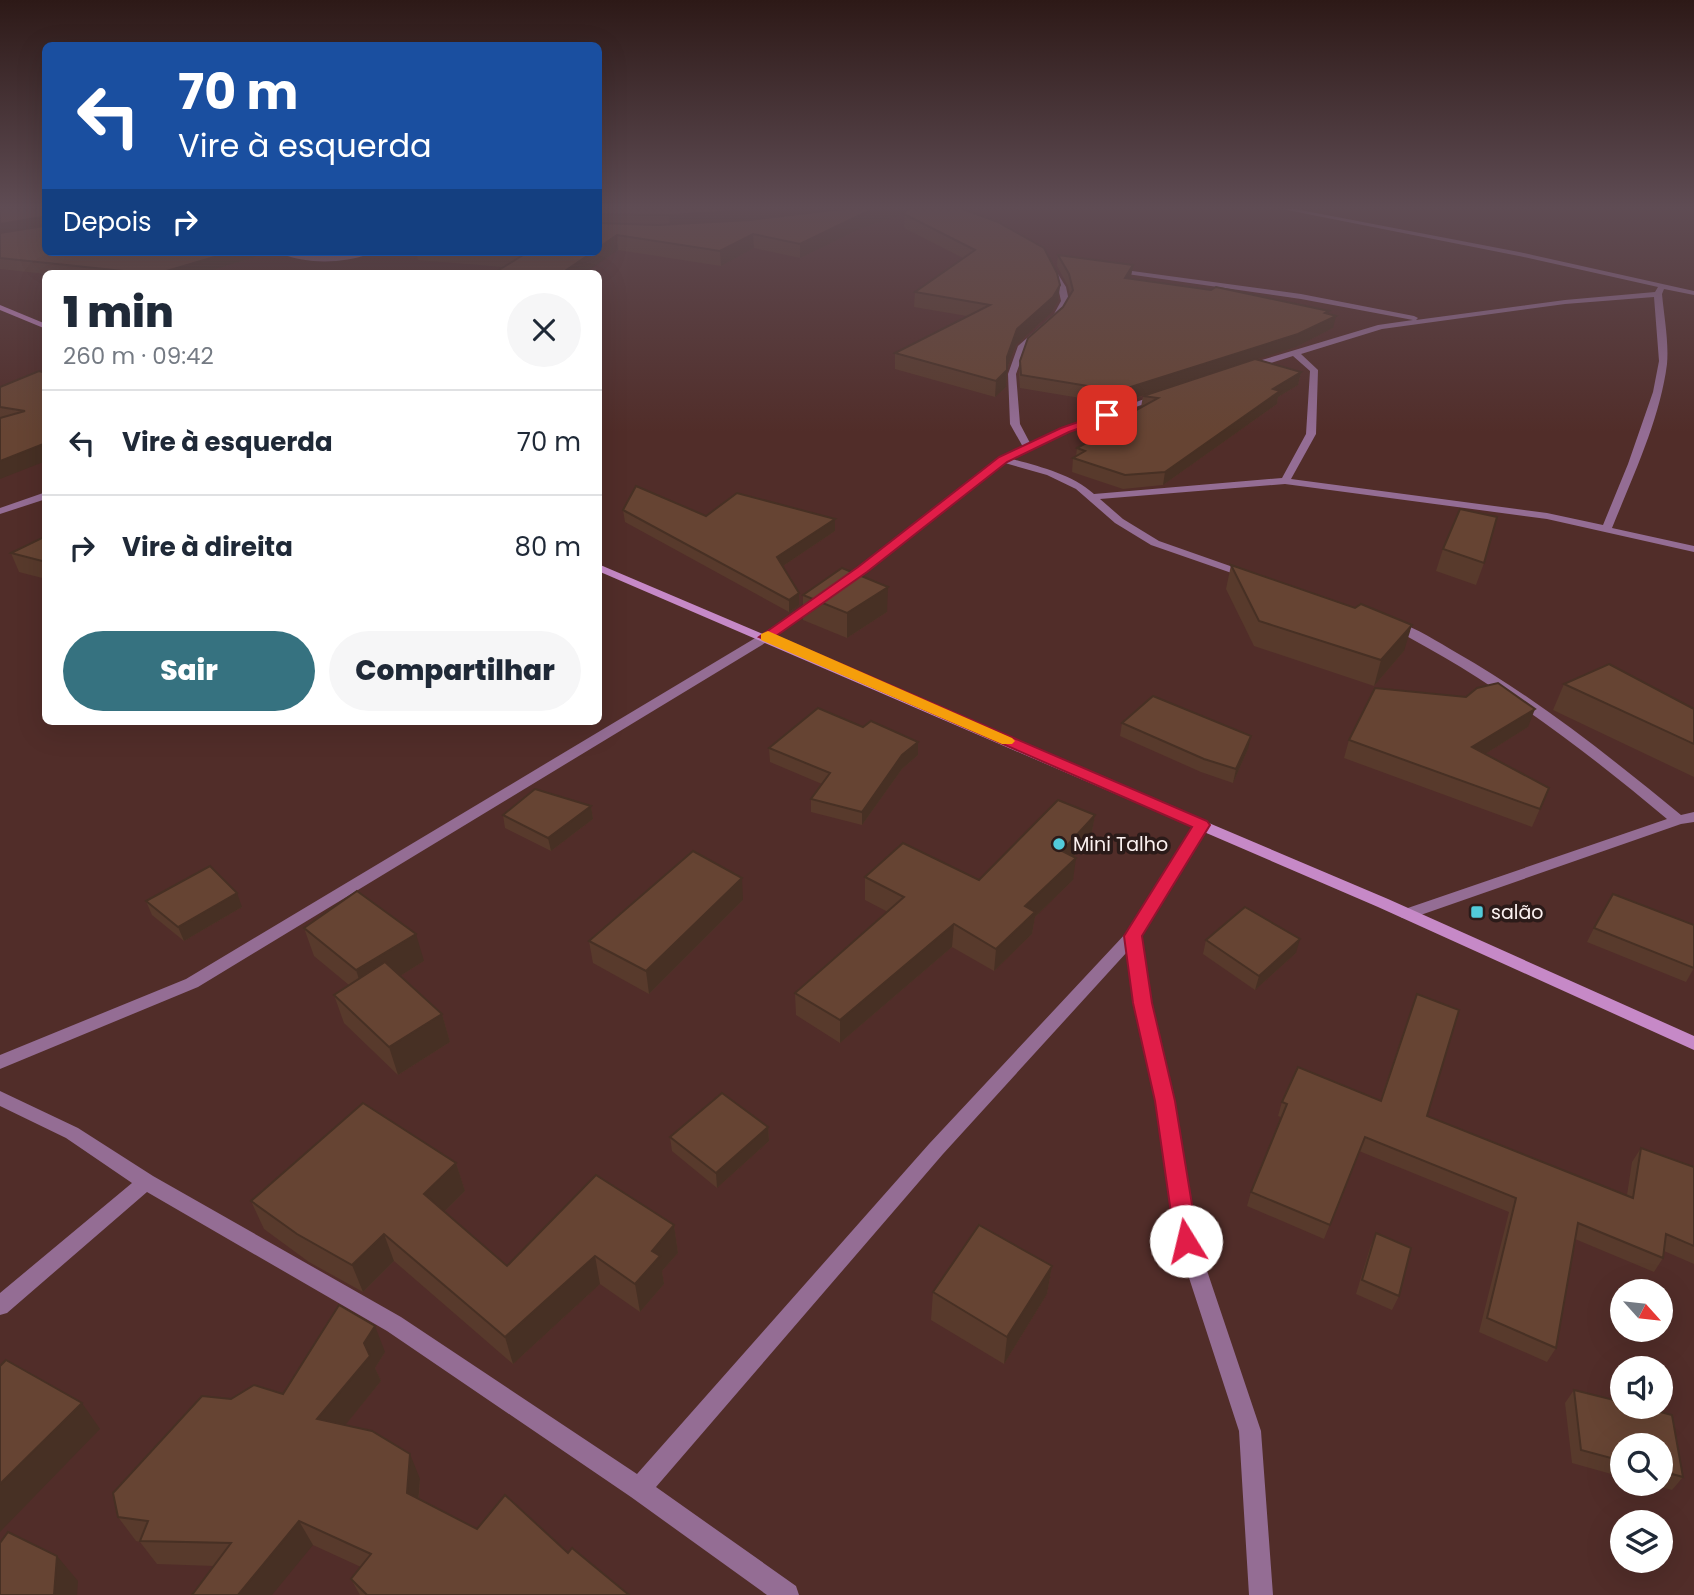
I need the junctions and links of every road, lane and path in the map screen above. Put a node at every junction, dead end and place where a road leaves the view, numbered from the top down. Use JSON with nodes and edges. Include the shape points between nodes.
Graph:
{"nodes":[{"id":1,"x":1060,"y":283,"type":"edge"},
{"id":2,"x":1215,"y":283,"type":"edge"},
{"id":3,"x":1634,"y":283,"type":"edge"},
{"id":4,"x":1660,"y":290,"type":"junction"},
{"id":5,"x":1694,"y":293,"type":"edge"},
{"id":6,"x":0,"y":307,"type":"edge"},
{"id":7,"x":1422,"y":320,"type":"junction"},
{"id":8,"x":42,"y":325,"type":"edge"},
{"id":9,"x":1294,"y":352,"type":"junction"},
{"id":10,"x":1234,"y":371,"type":"edge"},
{"id":11,"x":1163,"y":395,"type":"edge"},
{"id":12,"x":1028,"y":448,"type":"junction"},
{"id":13,"x":1003,"y":460,"type":"junction"},
{"id":14,"x":1285,"y":481,"type":"junction"},
{"id":15,"x":42,"y":496,"type":"edge"},
{"id":16,"x":1091,"y":498,"type":"junction"},
{"id":17,"x":0,"y":511,"type":"edge"},
{"id":18,"x":1607,"y":528,"type":"junction"},
{"id":19,"x":1694,"y":549,"type":"edge"},
{"id":20,"x":602,"y":569,"type":"edge"},
{"id":21,"x":1259,"y":580,"type":"edge"},
{"id":22,"x":1377,"y":619,"type":"edge"},
{"id":23,"x":766,"y":637,"type":"junction"},
{"id":24,"x":1686,"y":818,"type":"edge"},
{"id":25,"x":1202,"y":825,"type":"junction"},
{"id":26,"x":1407,"y":914,"type":"junction"},
{"id":27,"x":1133,"y":936,"type":"junction"},
{"id":28,"x":1694,"y":1043,"type":"edge"},
{"id":29,"x":0,"y":1062,"type":"edge"},
{"id":30,"x":0,"y":1098,"type":"edge"},
{"id":31,"x":146,"y":1182,"type":"junction"},
{"id":32,"x":0,"y":1306,"type":"edge"},
{"id":33,"x":639,"y":1489,"type":"junction"},
{"id":34,"x":787,"y":1595,"type":"edge"},
{"id":35,"x":1261,"y":1595,"type":"edge"}],
"edges":[{"from":1,"to":12,"type":"street","via":[[1065,301],[1057,315],[1021,348],[1012,374],[1016,424]]},
{"from":2,"to":7,"type":"street","via":[[1355,304]]},
{"from":3,"to":4,"type":"street"},
{"from":4,"to":5,"type":"street"},
{"from":4,"to":7,"type":"street"},
{"from":4,"to":18,"type":"street","via":[[1664,361],[1633,464]]},
{"from":6,"to":8,"type":"street"},
{"from":7,"to":9,"type":"street"},
{"from":9,"to":10,"type":"street"},
{"from":9,"to":14,"type":"street","via":[[1314,370],[1311,434]]},
{"from":11,"to":12,"type":"street"},
{"from":12,"to":13,"type":"street"},
{"from":13,"to":16,"type":"street","via":[[1050,473],[1080,487]]},
{"from":13,"to":23,"type":"street","via":[[863,569]]},
{"from":14,"to":16,"type":"street"},
{"from":14,"to":18,"type":"street","via":[[1470,504]]},
{"from":15,"to":17,"type":"street"},
{"from":16,"to":21,"type":"street","via":[[1155,543]]},
{"from":18,"to":19,"type":"street"},
{"from":20,"to":23,"type":"street"},
{"from":22,"to":24,"type":"street","via":[[1450,652],[1523,699]]},
{"from":23,"to":25,"type":"street"},
{"from":23,"to":29,"type":"street","via":[[192,983]]},
{"from":24,"to":26,"type":"street"},
{"from":25,"to":26,"type":"street"},
{"from":25,"to":27,"type":"street"},
{"from":26,"to":28,"type":"street"},
{"from":27,"to":33,"type":"street","via":[[936,1149]]},
{"from":27,"to":35,"type":"street","via":[[1186,1241],[1250,1431]]},
{"from":30,"to":31,"type":"street","via":[[72,1133]]},
{"from":31,"to":32,"type":"street"},
{"from":31,"to":33,"type":"street","via":[[394,1324]]},
{"from":33,"to":34,"type":"street"}]}
